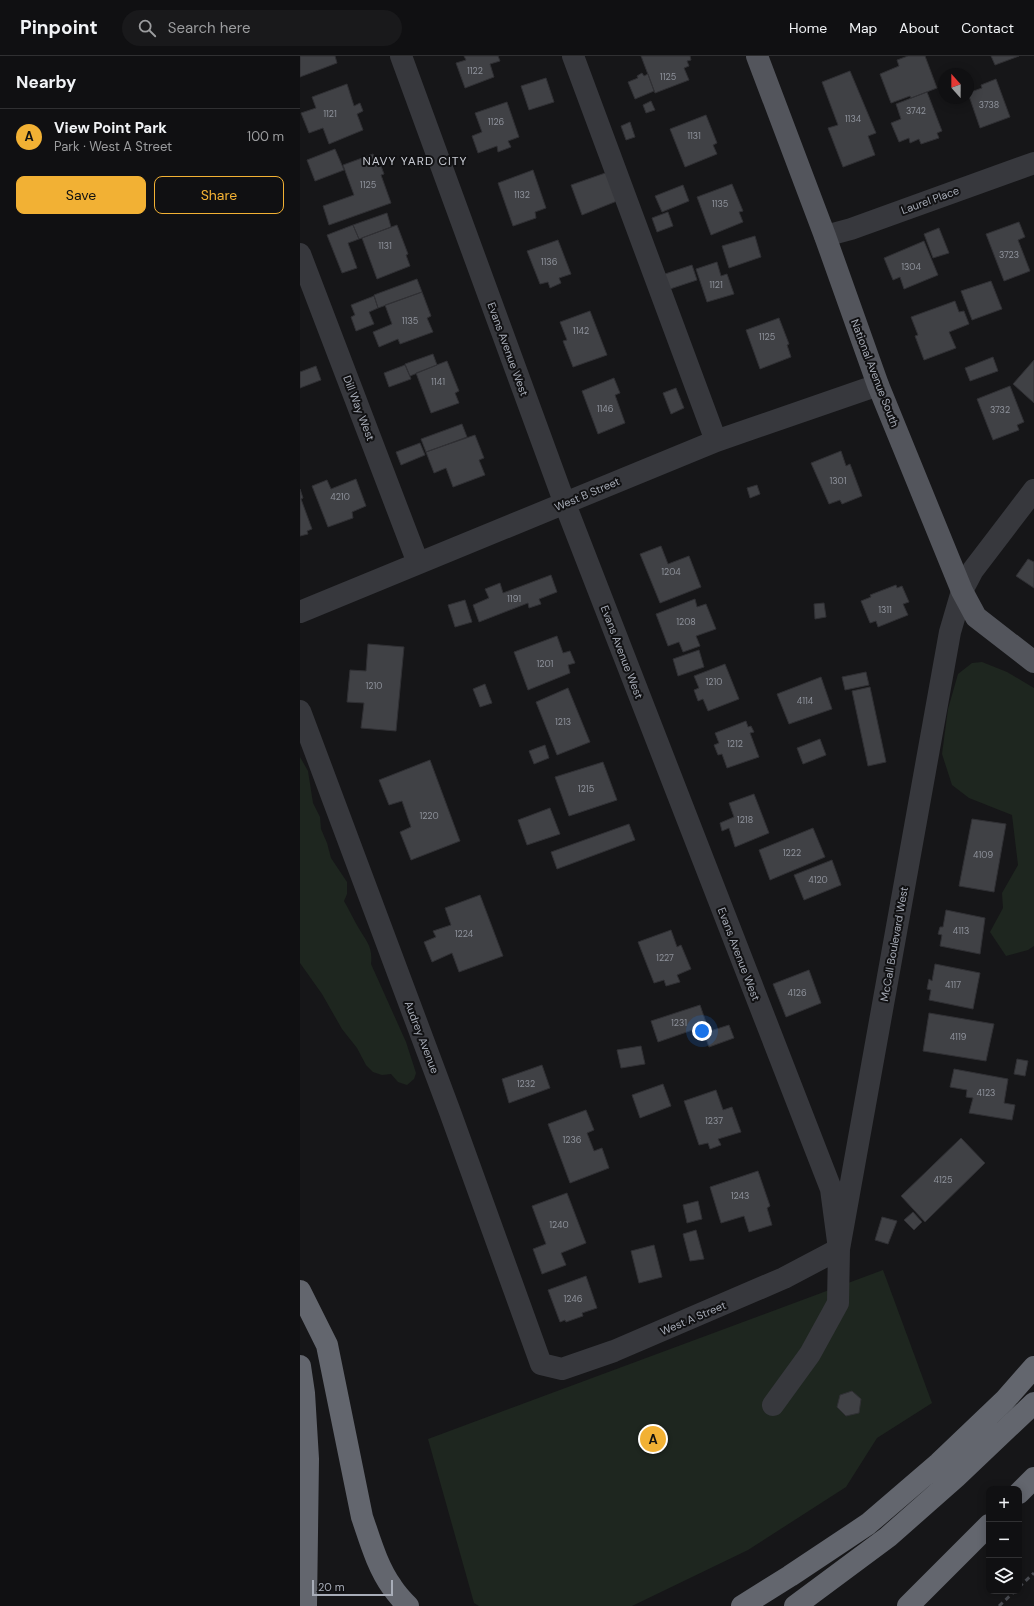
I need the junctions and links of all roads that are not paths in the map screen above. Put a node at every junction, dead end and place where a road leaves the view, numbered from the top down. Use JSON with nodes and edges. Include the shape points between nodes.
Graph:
{"nodes":[{"id":1,"x":401,"y":56,"type":"edge"},
{"id":2,"x":573,"y":56,"type":"edge"},
{"id":3,"x":757,"y":56,"type":"edge"},
{"id":4,"x":1034,"y":163,"type":"edge"},
{"id":5,"x":825,"y":236,"type":"junction"},
{"id":6,"x":300,"y":254,"type":"edge"},
{"id":7,"x":878,"y":385,"type":"junction"},
{"id":8,"x":716,"y":441,"type":"junction"},
{"id":9,"x":1034,"y":490,"type":"edge"},
{"id":10,"x":565,"y":504,"type":"junction"},
{"id":11,"x":418,"y":563,"type":"junction"},
{"id":12,"x":962,"y":592,"type":"junction"},
{"id":13,"x":300,"y":612,"type":"edge"},
{"id":14,"x":1034,"y":662,"type":"edge"},
{"id":15,"x":300,"y":711,"type":"edge"},
{"id":16,"x":839,"y":1248,"type":"junction"},
{"id":17,"x":300,"y":1291,"type":"edge"},
{"id":18,"x":541,"y":1364,"type":"joint"},
{"id":19,"x":300,"y":1366,"type":"edge"},
{"id":20,"x":1034,"y":1368,"type":"edge"},
{"id":21,"x":1034,"y":1403,"type":"edge"},
{"id":22,"x":773,"y":1406,"type":"dead end"},
{"id":23,"x":1034,"y":1478,"type":"edge"},
{"id":24,"x":1022,"y":1490,"type":"edge"},
{"id":25,"x":986,"y":1528,"type":"edge"},
{"id":26,"x":306,"y":1606,"type":"edge"},
{"id":27,"x":408,"y":1606,"type":"edge"},
{"id":28,"x":742,"y":1606,"type":"edge"},
{"id":29,"x":795,"y":1606,"type":"edge"},
{"id":30,"x":908,"y":1606,"type":"edge"}],
"edges":[{"from":1,"to":10,"type":"street","name":"Evans Avenue West"},
{"from":2,"to":8,"type":"street"},
{"from":3,"to":5,"type":"main road","name":"National Avenue South"},
{"from":4,"to":5,"type":"street","name":"Laurel Place"},
{"from":5,"to":7,"type":"main road","name":"National Avenue South"},
{"from":6,"to":11,"type":"street","name":"Dill Way West"},
{"from":7,"to":8,"type":"street","name":"West B Street"},
{"from":7,"to":12,"type":"main road","name":"National Avenue South"},
{"from":8,"to":10,"type":"street","name":"West B Street"},
{"from":9,"to":12,"type":"street","name":"McCall Boulevard West","via":[[973,570]]},
{"from":10,"to":11,"type":"street","name":"West B Street"},
{"from":10,"to":16,"type":"street","name":"Evans Avenue West","via":[[831,1189]]},
{"from":11,"to":13,"type":"street","name":"West B Street"},
{"from":12,"to":14,"type":"main road","name":"National Avenue South","via":[[976,617]]},
{"from":12,"to":16,"type":"street","name":"McCall Boulevard West","via":[[950,632]]},
{"from":15,"to":18,"type":"street","name":"Audrey Avenue"},
{"from":16,"to":18,"type":"street","name":"West A Street","via":[[784,1278],[614,1351],[562,1369]]},
{"from":16,"to":22,"type":"street","name":"McCall Boulevard West","via":[[838,1303],[810,1354]]},
{"from":17,"to":27,"type":"highway","via":[[327,1346],[362,1517],[391,1586]]},
{"from":19,"to":26,"type":"highway","via":[[308,1459]]},
{"from":20,"to":28,"type":"highway","via":[[939,1464],[868,1524]]},
{"from":21,"to":29,"type":"highway","via":[[888,1537]]},
{"from":23,"to":24,"type":"highway"},
{"from":25,"to":30,"type":"highway"}]}
